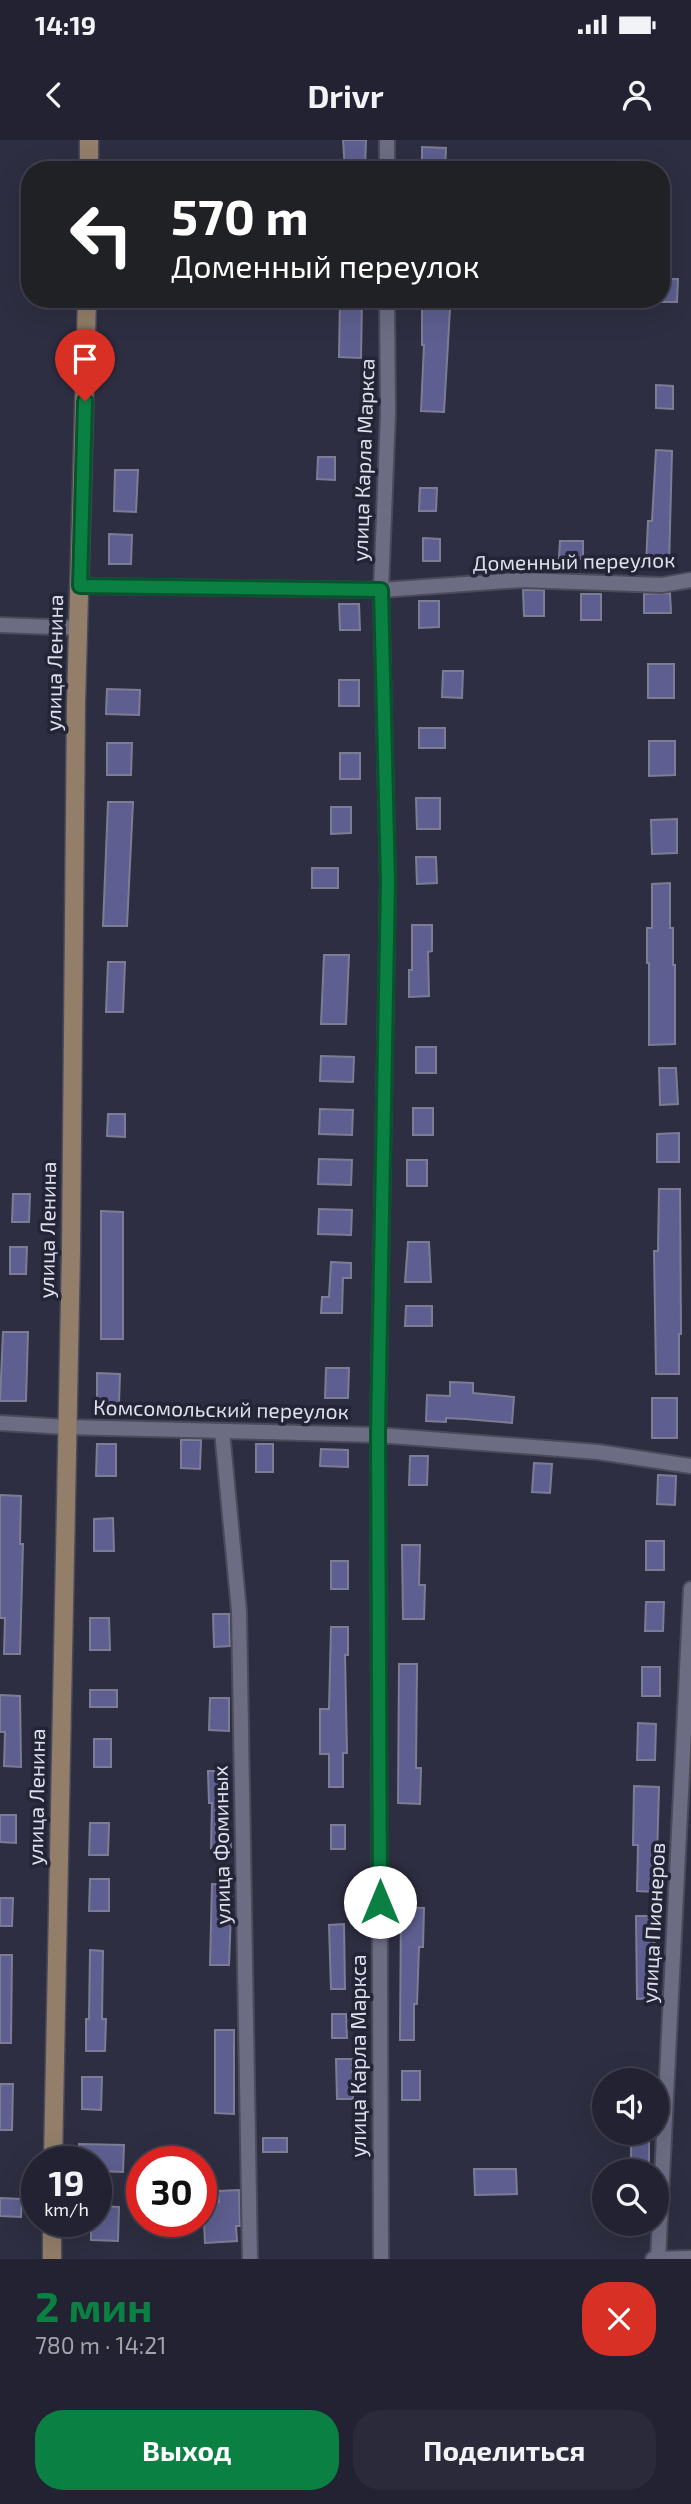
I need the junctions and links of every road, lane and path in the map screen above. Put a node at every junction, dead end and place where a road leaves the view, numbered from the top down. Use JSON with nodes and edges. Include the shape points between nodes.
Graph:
{"nodes":[{"id":1,"x":89,"y":140,"type":"edge"},
{"id":2,"x":387,"y":140,"type":"edge"},
{"id":3,"x":89,"y":161,"type":"edge"},
{"id":4,"x":387,"y":161,"type":"edge"},
{"id":5,"x":86,"y":308,"type":"edge"},
{"id":6,"x":387,"y":308,"type":"edge"},
{"id":7,"x":691,"y":580,"type":"edge"},
{"id":8,"x":80,"y":586,"type":"junction"},
{"id":9,"x":381,"y":590,"type":"junction"},
{"id":10,"x":0,"y":625,"type":"edge"},
{"id":11,"x":78,"y":628,"type":"junction"},
{"id":12,"x":0,"y":1423,"type":"edge"},
{"id":13,"x":66,"y":1427,"type":"junction"},
{"id":14,"x":222,"y":1430,"type":"junction"},
{"id":15,"x":378,"y":1434,"type":"junction"},
{"id":16,"x":691,"y":1466,"type":"edge"},
{"id":17,"x":691,"y":1589,"type":"edge"},
{"id":18,"x":53,"y":2146,"type":"edge"},
{"id":19,"x":52,"y":2237,"type":"edge"},
{"id":20,"x":51,"y":2259,"type":"edge"},
{"id":21,"x":250,"y":2259,"type":"edge"},
{"id":22,"x":381,"y":2259,"type":"edge"},
{"id":23,"x":657,"y":2259,"type":"edge"},
{"id":24,"x":691,"y":2259,"type":"edge"}],
"edges":[{"from":1,"to":3,"type":"main road"},
{"from":2,"to":4,"type":"street"},
{"from":5,"to":8,"type":"main road","name":"улица Ленина"},
{"from":6,"to":9,"type":"street","name":"улица Карла Маркса"},
{"from":7,"to":9,"type":"street","name":"Доменный переулок","via":[[662,585],[521,580]]},
{"from":8,"to":9,"type":"street","name":"Доменный переулок"},
{"from":8,"to":11,"type":"main road","name":"улица Ленина"},
{"from":9,"to":15,"type":"street","name":"улица Карла Маркса","via":[[388,882]]},
{"from":10,"to":11,"type":"street"},
{"from":11,"to":13,"type":"main road","name":"улица Ленина"},
{"from":12,"to":13,"type":"street","name":"Комсомольский переулок"},
{"from":13,"to":14,"type":"street","name":"Комсомольский переулок"},
{"from":13,"to":18,"type":"main road","name":"улица Ленина"},
{"from":14,"to":15,"type":"street","name":"Комсомольский переулок"},
{"from":14,"to":21,"type":"street","name":"улица Фоминых","via":[[239,1611]]},
{"from":15,"to":16,"type":"street","name":"Комсомольский переулок","via":[[598,1452]]},
{"from":15,"to":22,"type":"street","name":"улица Карла Маркса"},
{"from":17,"to":23,"type":"street","name":"улица Пионеров"},
{"from":19,"to":20,"type":"main road"},
{"from":23,"to":24,"type":"street"}]}
